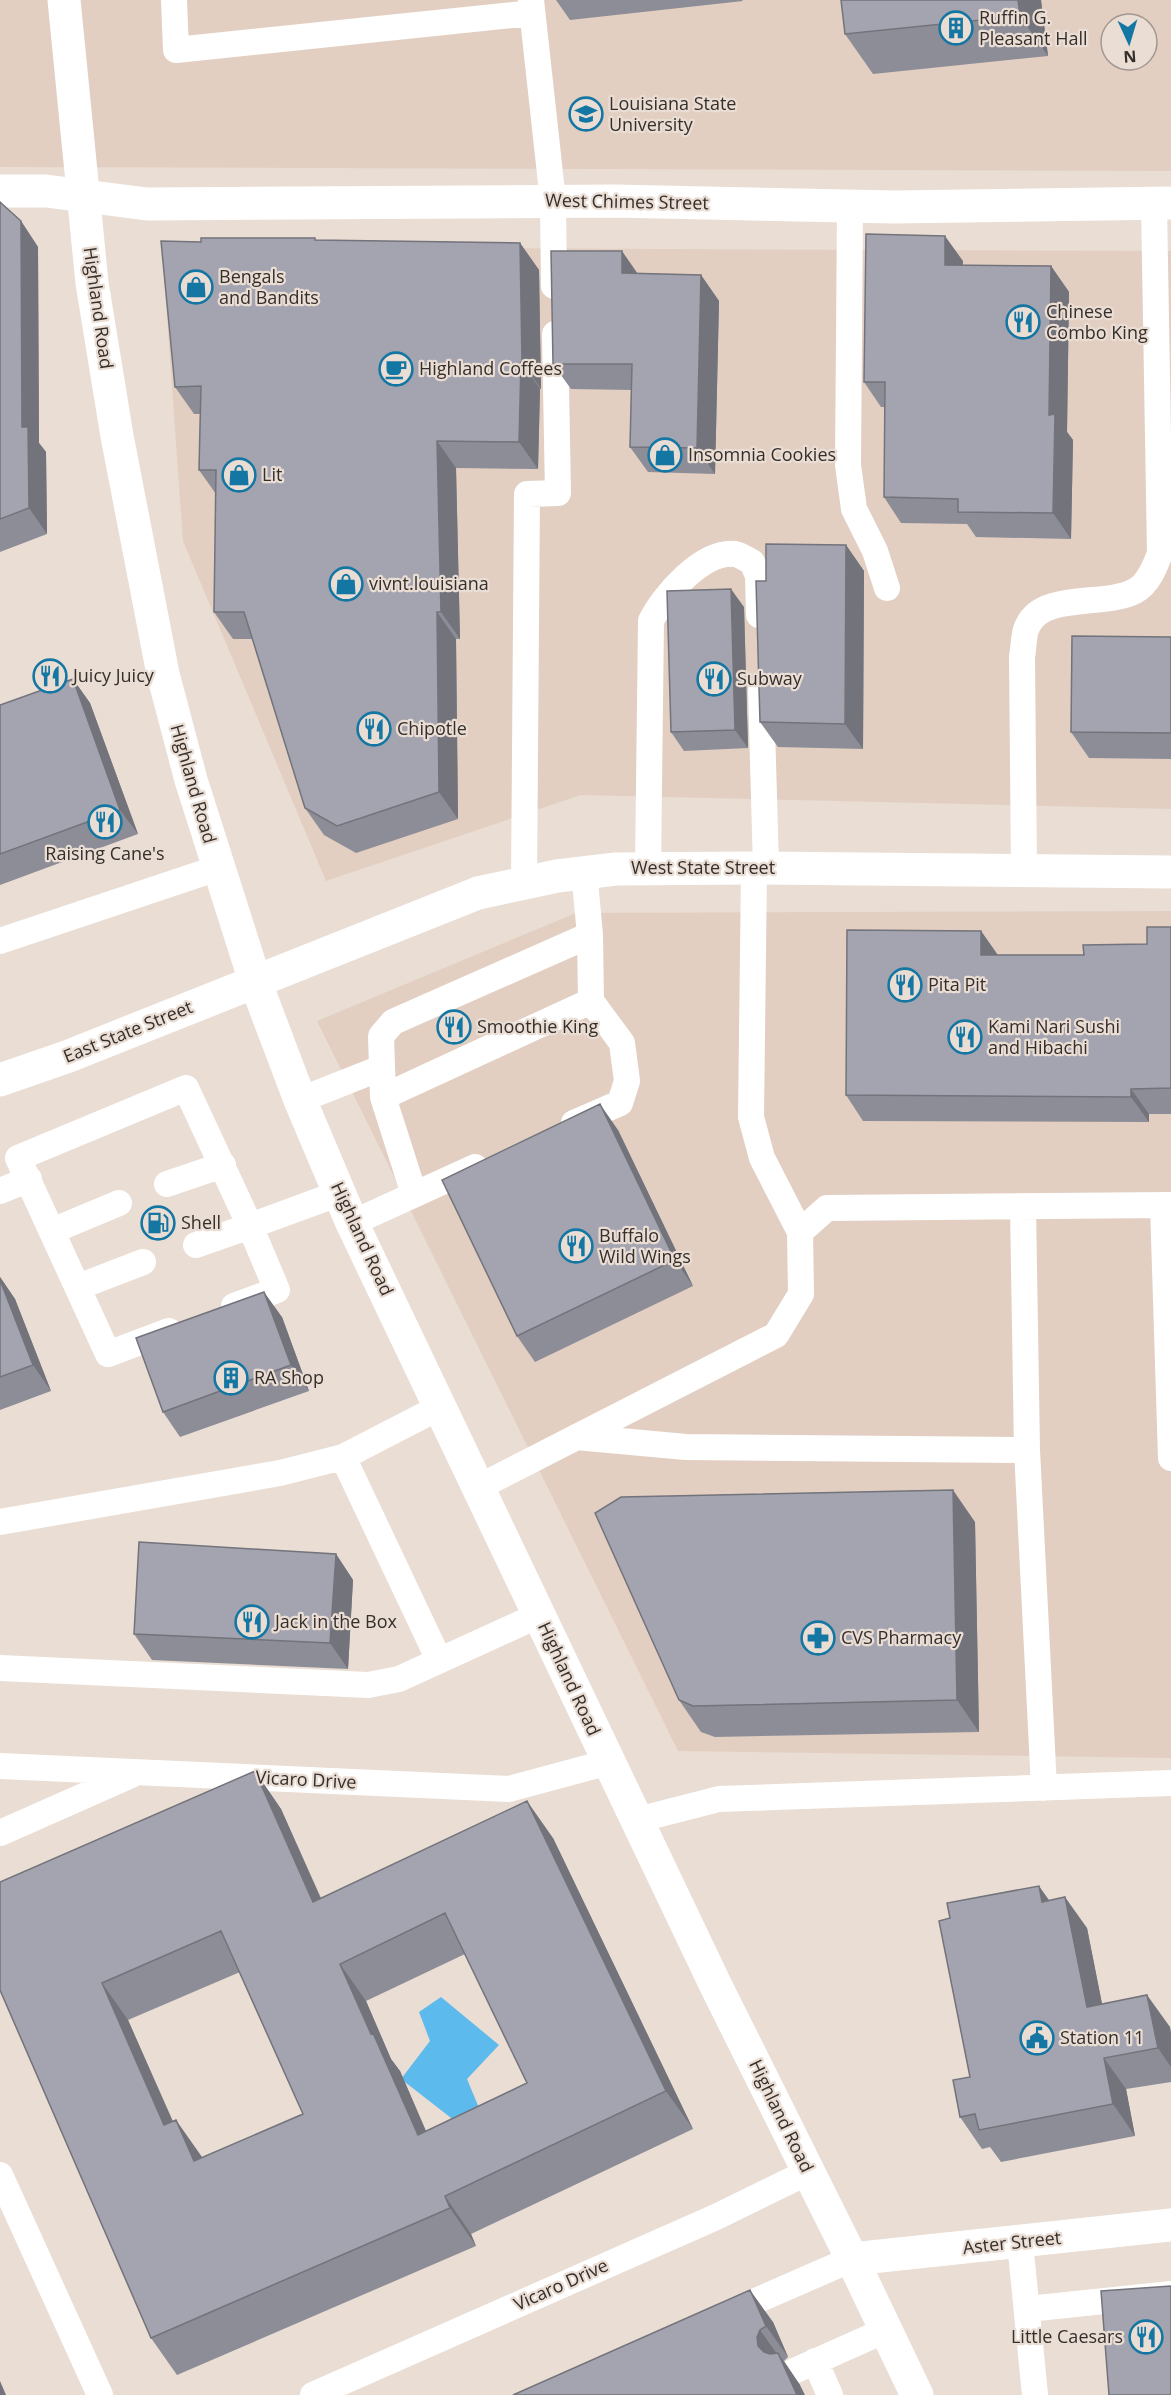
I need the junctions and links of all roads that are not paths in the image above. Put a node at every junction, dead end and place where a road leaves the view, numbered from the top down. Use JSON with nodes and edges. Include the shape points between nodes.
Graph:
{"nodes":[{"id":1,"x":64,"y":0,"type":"edge"},
{"id":2,"x":174,"y":0,"type":"edge"},
{"id":3,"x":531,"y":6,"type":"edge"},
{"id":4,"x":0,"y":191,"type":"edge"},
{"id":5,"x":83,"y":197,"type":"junction"},
{"id":6,"x":553,"y":201,"type":"junction"},
{"id":7,"x":1163,"y":203,"type":"edge"},
{"id":8,"x":850,"y":206,"type":"junction"},
{"id":9,"x":887,"y":588,"type":"dead end"},
{"id":10,"x":759,"y":634,"type":"edge"},
{"id":11,"x":760,"y":669,"type":"edge"},
{"id":12,"x":218,"y":868,"type":"junction"},
{"id":13,"x":648,"y":868,"type":"junction"},
{"id":14,"x":760,"y":868,"type":"junction"},
{"id":15,"x":1024,"y":870,"type":"junction"},
{"id":16,"x":584,"y":871,"type":"junction"},
{"id":17,"x":1171,"y":872,"type":"edge"},
{"id":18,"x":524,"y":883,"type":"junction"},
{"id":19,"x":590,"y":936,"type":"junction"},
{"id":20,"x":0,"y":941,"type":"edge"},
{"id":21,"x":255,"y":981,"type":"junction"},
{"id":22,"x":591,"y":1001,"type":"junction"},
{"id":23,"x":381,"y":1068,"type":"junction"},
{"id":24,"x":0,"y":1080,"type":"edge"},
{"id":25,"x":383,"y":1097,"type":"junction"},
{"id":26,"x":300,"y":1100,"type":"junction"},
{"id":27,"x":555,"y":1132,"type":"edge"},
{"id":28,"x":501,"y":1156,"type":"edge"},
{"id":29,"x":223,"y":1165,"type":"junction"},
{"id":30,"x":29,"y":1179,"type":"junction"},
{"id":31,"x":167,"y":1184,"type":"dead end"},
{"id":32,"x":0,"y":1191,"type":"edge"},
{"id":33,"x":340,"y":1193,"type":"junction"},
{"id":34,"x":414,"y":1194,"type":"junction"},
{"id":35,"x":119,"y":1203,"type":"dead end"},
{"id":36,"x":1167,"y":1205,"type":"edge"},
{"id":37,"x":1023,"y":1207,"type":"junction"},
{"id":38,"x":352,"y":1222,"type":"junction"},
{"id":39,"x":250,"y":1226,"type":"junction"},
{"id":40,"x":52,"y":1232,"type":"junction"},
{"id":41,"x":800,"y":1232,"type":"junction"},
{"id":42,"x":196,"y":1245,"type":"dead end"},
{"id":43,"x":143,"y":1262,"type":"dead end"},
{"id":44,"x":78,"y":1287,"type":"junction"},
{"id":45,"x":440,"y":1407,"type":"junction"},
{"id":46,"x":576,"y":1437,"type":"junction"},
{"id":47,"x":1027,"y":1450,"type":"junction"},
{"id":48,"x":343,"y":1457,"type":"junction"},
{"id":49,"x":1171,"y":1458,"type":"edge"},
{"id":50,"x":479,"y":1486,"type":"junction"},
{"id":51,"x":0,"y":1522,"type":"edge"},
{"id":52,"x":539,"y":1615,"type":"junction"},
{"id":53,"x":439,"y":1660,"type":"junction"},
{"id":54,"x":0,"y":1668,"type":"edge"},
{"id":55,"x":609,"y":1762,"type":"junction"},
{"id":56,"x":0,"y":1766,"type":"edge"},
{"id":57,"x":138,"y":1772,"type":"junction"},
{"id":58,"x":1171,"y":1782,"type":"edge"},
{"id":59,"x":1044,"y":1788,"type":"junction"},
{"id":60,"x":637,"y":1820,"type":"junction"},
{"id":61,"x":0,"y":1833,"type":"edge"},
{"id":62,"x":808,"y":2172,"type":"junction"},
{"id":63,"x":0,"y":2175,"type":"edge"},
{"id":64,"x":1171,"y":2225,"type":"edge"},
{"id":65,"x":1020,"y":2242,"type":"junction"},
{"id":66,"x":852,"y":2259,"type":"junction"},
{"id":67,"x":1171,"y":2294,"type":"edge"},
{"id":68,"x":1028,"y":2309,"type":"junction"},
{"id":69,"x":703,"y":2325,"type":"edge"},
{"id":70,"x":886,"y":2330,"type":"junction"},
{"id":71,"x":100,"y":2395,"type":"edge"},
{"id":72,"x":313,"y":2395,"type":"edge"},
{"id":73,"x":830,"y":2395,"type":"edge"},
{"id":74,"x":917,"y":2395,"type":"edge"},
{"id":75,"x":1035,"y":2395,"type":"edge"}],
"edges":[{"from":1,"to":5,"type":"street","name":"Highland Road"},
{"from":2,"to":3,"type":"lane","via":[[176,50]]},
{"from":3,"to":6,"type":"lane"},
{"from":4,"to":5,"type":"street","name":"West Chimes Street","via":[[46,191]]},
{"from":5,"to":6,"type":"street","name":"West Chimes Street","via":[[147,204]]},
{"from":5,"to":12,"type":"street","name":"Highland Road","via":[[92,283],[148,603],[178,737]]},
{"from":6,"to":8,"type":"street","name":"West Chimes Street"},
{"from":6,"to":18,"type":"lane","via":[[558,493],[526,494]]},
{"from":7,"to":8,"type":"street","name":"West Chimes Street"},
{"from":7,"to":15,"type":"lane","via":[[1160,553],[1151,574],[1136,591],[1110,600],[1062,603],[1040,611],[1028,625],[1022,657]]},
{"from":8,"to":9,"type":"lane","via":[[848,465],[854,509],[875,551]]},
{"from":10,"to":13,"type":"lane","via":[[758,576],[752,562],[734,554],[710,559],[687,574],[660,603],[651,621]]},
{"from":11,"to":14,"type":"lane"},
{"from":12,"to":20,"type":"lane"},
{"from":12,"to":21,"type":"street","name":"Highland Road"},
{"from":13,"to":14,"type":"street","name":"West State Street"},
{"from":13,"to":16,"type":"street","name":"West State Street"},
{"from":14,"to":15,"type":"street","name":"West State Street"},
{"from":14,"to":41,"type":"lane","via":[[751,1117],[762,1158]]},
{"from":15,"to":17,"type":"street","name":"West State Street"},
{"from":16,"to":18,"type":"street","name":"West State Street"},
{"from":16,"to":19,"type":"lane"},
{"from":18,"to":21,"type":"street","name":"West State Street","via":[[478,893]]},
{"from":19,"to":22,"type":"lane"},
{"from":19,"to":23,"type":"lane","via":[[393,1022],[381,1036]]},
{"from":21,"to":24,"type":"street","name":"East State Street"},
{"from":21,"to":26,"type":"street","name":"Highland Road"},
{"from":22,"to":25,"type":"lane"},
{"from":22,"to":27,"type":"lane","via":[[622,1043],[627,1081],[620,1103]]},
{"from":23,"to":25,"type":"lane"},
{"from":23,"to":26,"type":"lane"},
{"from":25,"to":34,"type":"lane"},
{"from":26,"to":33,"type":"street","name":"Highland Road"},
{"from":28,"to":34,"type":"lane"},
{"from":29,"to":30,"type":"lane","via":[[186,1088],[18,1158]]},
{"from":29,"to":31,"type":"lane"},
{"from":29,"to":39,"type":"lane"},
{"from":30,"to":32,"type":"lane"},
{"from":30,"to":40,"type":"lane"},
{"from":33,"to":38,"type":"street","name":"Highland Road"},
{"from":33,"to":39,"type":"lane"},
{"from":34,"to":38,"type":"lane"},
{"from":35,"to":40,"type":"lane"},
{"from":36,"to":37,"type":"lane"},
{"from":36,"to":49,"type":"lane"},
{"from":37,"to":41,"type":"lane","via":[[827,1208]]},
{"from":37,"to":47,"type":"lane"},
{"from":38,"to":45,"type":"street","name":"Highland Road"},
{"from":39,"to":42,"type":"lane"},
{"from":39,"to":44,"type":"lane","via":[[277,1290],[108,1354]]},
{"from":40,"to":44,"type":"lane"},
{"from":41,"to":46,"type":"lane","via":[[801,1294],[776,1335]]},
{"from":43,"to":44,"type":"lane"},
{"from":45,"to":48,"type":"lane"},
{"from":45,"to":50,"type":"street","name":"Highland Road"},
{"from":46,"to":47,"type":"lane","via":[[686,1447]]},
{"from":46,"to":50,"type":"lane"},
{"from":47,"to":59,"type":"lane"},
{"from":48,"to":51,"type":"lane","via":[[280,1473]]},
{"from":48,"to":53,"type":"lane"},
{"from":50,"to":52,"type":"street","name":"Highland Road"},
{"from":52,"to":53,"type":"lane"},
{"from":52,"to":55,"type":"street","name":"Highland Road"},
{"from":53,"to":54,"type":"lane","via":[[399,1679],[368,1685]]},
{"from":55,"to":57,"type":"lane","name":"Vicaro Drive","via":[[509,1789]]},
{"from":55,"to":60,"type":"street","name":"Highland Road"},
{"from":56,"to":57,"type":"lane","name":"Vicaro Drive"},
{"from":57,"to":61,"type":"lane"},
{"from":58,"to":59,"type":"lane"},
{"from":59,"to":60,"type":"lane","via":[[719,1799]]},
{"from":60,"to":62,"type":"street","name":"Highland Road"},
{"from":62,"to":66,"type":"street","name":"Highland Road"},
{"from":62,"to":72,"type":"lane","name":"Vicaro Drive","via":[[716,2217]]},
{"from":63,"to":71,"type":"lane"},
{"from":64,"to":65,"type":"street","name":"Aster Street"},
{"from":65,"to":66,"type":"street","name":"Aster Street"},
{"from":65,"to":68,"type":"lane"},
{"from":66,"to":69,"type":"lane"},
{"from":66,"to":70,"type":"street","name":"Highland Road"},
{"from":67,"to":68,"type":"lane"},
{"from":68,"to":75,"type":"lane"},
{"from":70,"to":73,"type":"lane","via":[[804,2366]]},
{"from":70,"to":74,"type":"street","name":"Highland Road"}]}
